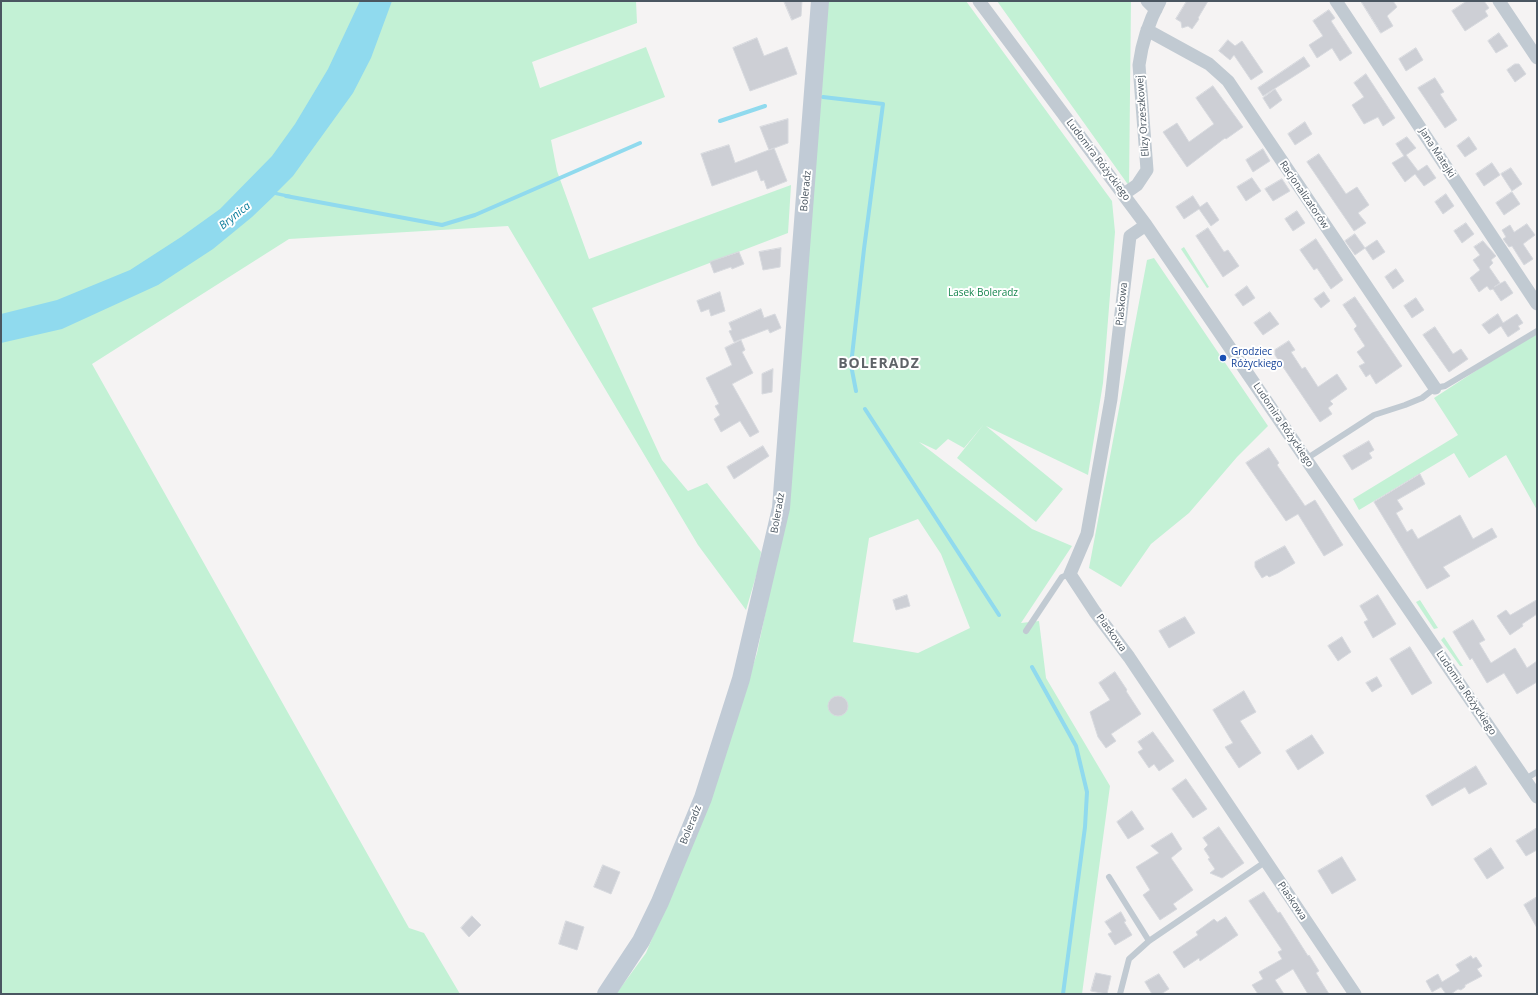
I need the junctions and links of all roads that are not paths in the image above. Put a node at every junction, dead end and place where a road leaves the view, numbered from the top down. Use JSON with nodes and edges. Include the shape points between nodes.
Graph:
{"nodes":[{"id":1,"x":820,"y":1,"type":"edge"},
{"id":2,"x":979,"y":1,"type":"edge"},
{"id":3,"x":1336,"y":1,"type":"edge"},
{"id":4,"x":1499,"y":1,"type":"edge"},
{"id":5,"x":1154,"y":4,"type":"edge"},
{"id":6,"x":1147,"y":30,"type":"junction"},
{"id":7,"x":1537,"y":58,"type":"edge"},
{"id":8,"x":1124,"y":194,"type":"junction"},
{"id":9,"x":1146,"y":225,"type":"junction"},
{"id":10,"x":1537,"y":304,"type":"edge"},
{"id":11,"x":1537,"y":331,"type":"edge"},
{"id":12,"x":1435,"y":388,"type":"junction"},
{"id":13,"x":1306,"y":459,"type":"junction"},
{"id":14,"x":1070,"y":574,"type":"junction"},
{"id":15,"x":1026,"y":631,"type":"dead end"},
{"id":16,"x":1537,"y":772,"type":"edge"},
{"id":17,"x":1525,"y":779,"type":"junction"},
{"id":18,"x":1537,"y":797,"type":"edge"},
{"id":19,"x":1265,"y":862,"type":"junction"},
{"id":20,"x":1109,"y":877,"type":"dead end"},
{"id":21,"x":1149,"y":940,"type":"junction"},
{"id":22,"x":606,"y":994,"type":"edge"},
{"id":23,"x":1120,"y":994,"type":"edge"},
{"id":24,"x":1355,"y":994,"type":"edge"}],
"edges":[{"from":1,"to":22,"type":"street","name":"Boleradz","via":[[780,508],[741,679],[703,798],[660,902]]},
{"from":2,"to":8,"type":"street","name":"Ludomira Różyckiego"},
{"from":3,"to":10,"type":"street","name":"Jana Matejki"},
{"from":4,"to":7,"type":"street"},
{"from":5,"to":6,"type":"street","name":"Elizy Orzeszkowej"},
{"from":6,"to":8,"type":"street","name":"Elizy Orzeszkowej","via":[[1139,64],[1147,170],[1137,185]]},
{"from":6,"to":12,"type":"street","name":"Racjonalizatorów","via":[[1209,64],[1228,81]]},
{"from":8,"to":9,"type":"street","name":"Ludomira Różyckiego"},
{"from":9,"to":13,"type":"street","name":"Ludomira Różyckiego"},
{"from":9,"to":14,"type":"street","name":"Piaskowa","via":[[1130,236],[1110,406],[1087,534]]},
{"from":11,"to":12,"type":"lane","via":[[1445,386]]},
{"from":12,"to":13,"type":"lane","via":[[1405,406],[1374,415]]},
{"from":13,"to":17,"type":"street","name":"Ludomira Różyckiego"},
{"from":14,"to":15,"type":"lane","via":[[1062,577]]},
{"from":14,"to":19,"type":"street","name":"Piaskowa","via":[[1129,657]]},
{"from":16,"to":17,"type":"lane"},
{"from":17,"to":18,"type":"street","name":"Ludomira Różyckiego"},
{"from":19,"to":21,"type":"lane"},
{"from":19,"to":24,"type":"street","name":"Piaskowa"},
{"from":20,"to":21,"type":"lane"},
{"from":21,"to":23,"type":"lane","via":[[1129,959]]}]}
